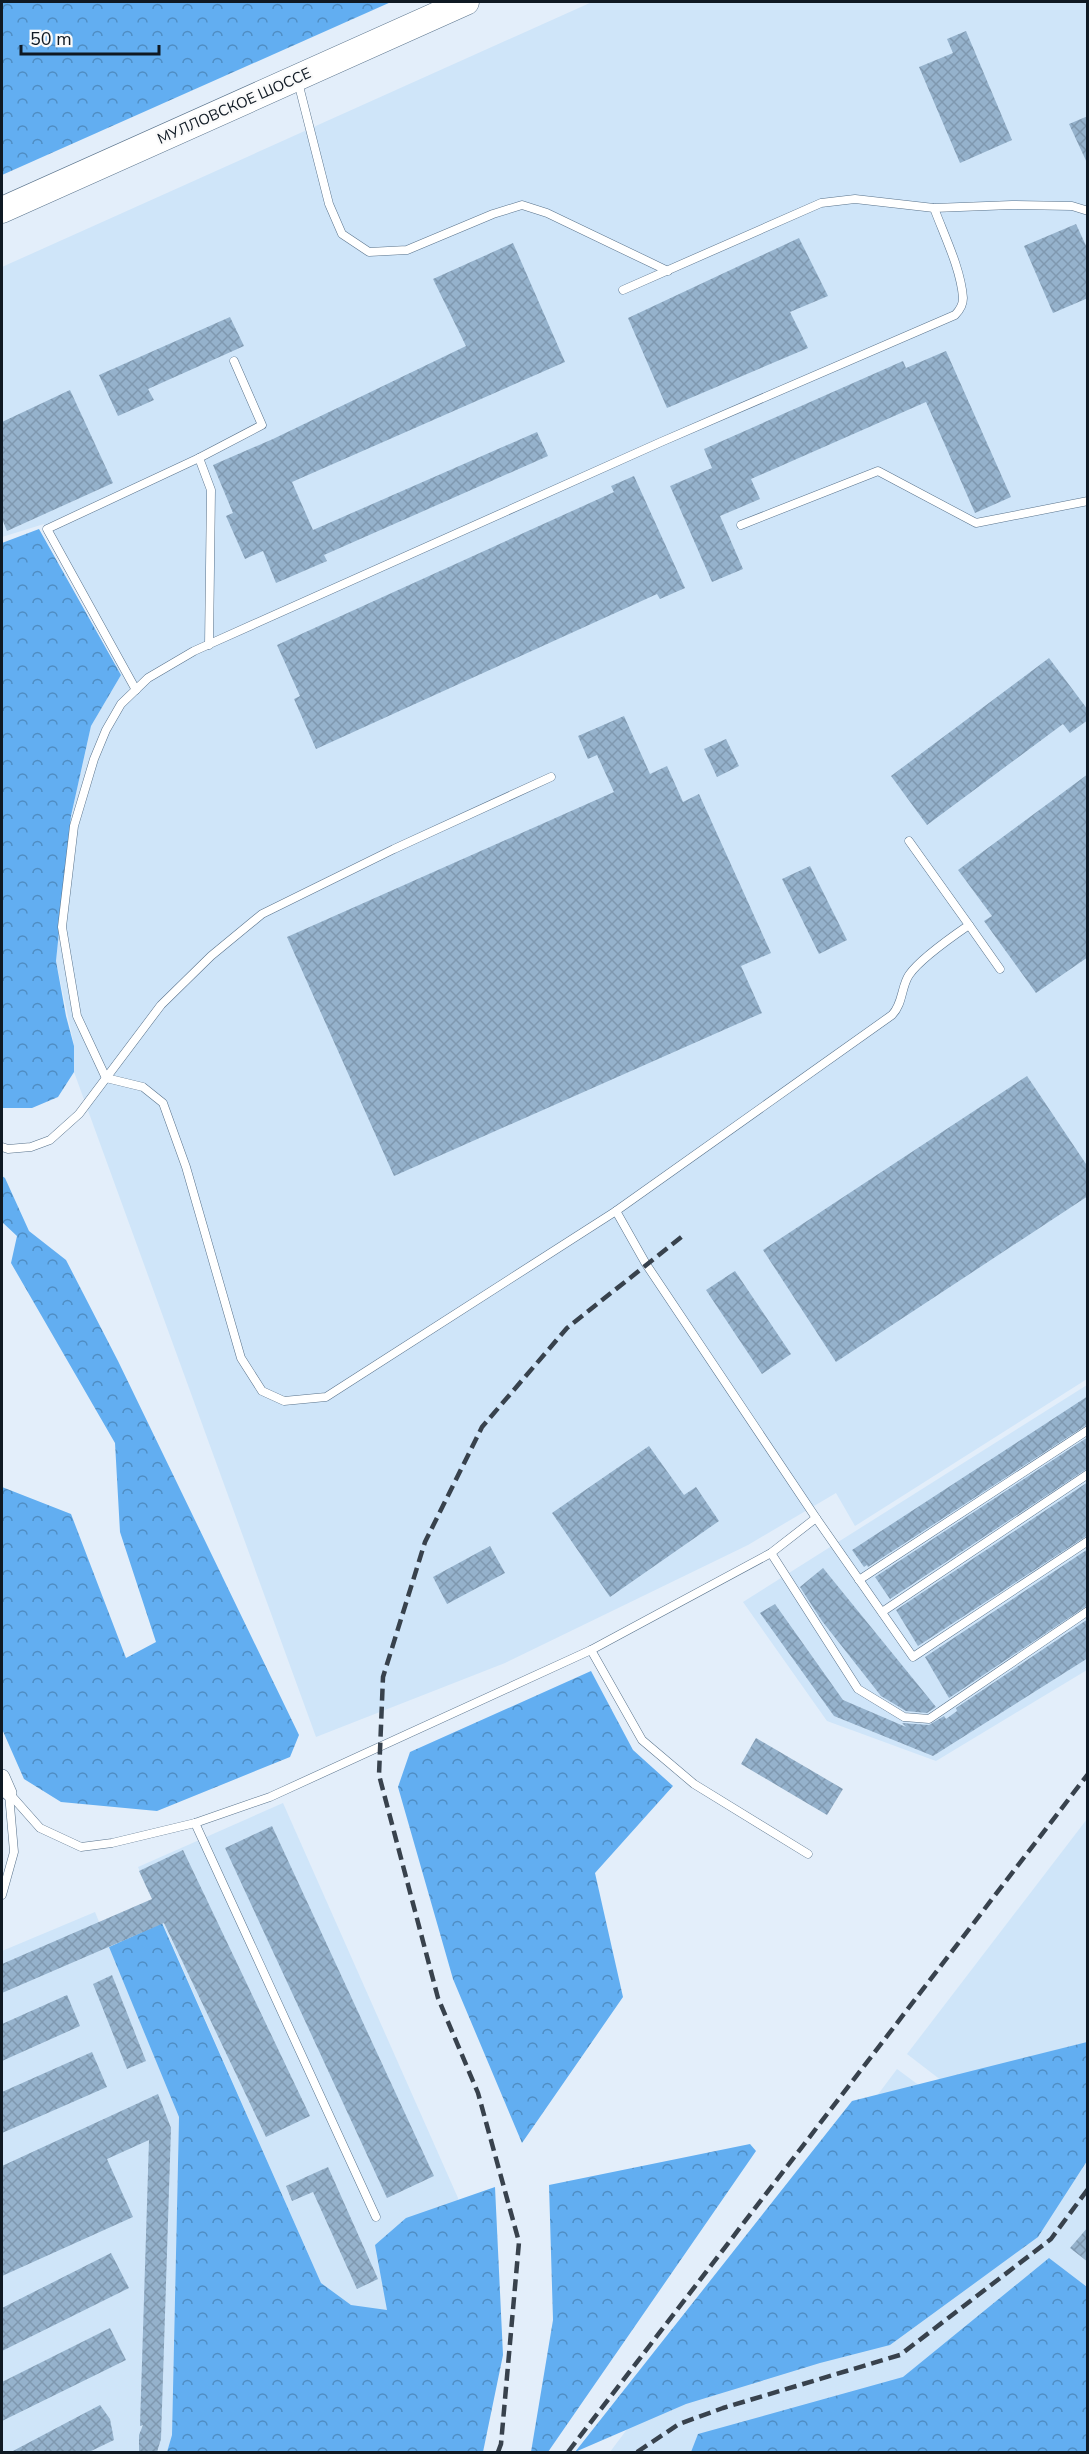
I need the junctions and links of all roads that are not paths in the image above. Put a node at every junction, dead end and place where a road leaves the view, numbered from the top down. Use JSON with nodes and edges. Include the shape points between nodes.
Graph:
{"nodes":[{"id":1,"x":466,"y":2,"type":"edge"},
{"id":2,"x":297,"y":77,"type":"junction"},
{"id":3,"x":934,"y":207,"type":"junction"},
{"id":4,"x":2,"y":210,"type":"edge"},
{"id":5,"x":1088,"y":211,"type":"edge"},
{"id":6,"x":668,"y":271,"type":"junction"},
{"id":7,"x":622,"y":290,"type":"dead end"},
{"id":8,"x":234,"y":361,"type":"dead end"},
{"id":9,"x":199,"y":458,"type":"junction"},
{"id":10,"x":1088,"y":501,"type":"edge"},
{"id":11,"x":741,"y":525,"type":"dead end"},
{"id":12,"x":209,"y":645,"type":"junction"},
{"id":13,"x":136,"y":690,"type":"junction"},
{"id":14,"x":551,"y":777,"type":"dead end"},
{"id":15,"x":909,"y":841,"type":"dead end"},
{"id":16,"x":969,"y":925,"type":"junction"},
{"id":17,"x":1000,"y":969,"type":"dead end"},
{"id":18,"x":105,"y":1078,"type":"junction"},
{"id":19,"x":2,"y":1147,"type":"edge"},
{"id":20,"x":616,"y":1211,"type":"junction"},
{"id":21,"x":1088,"y":1430,"type":"edge"},
{"id":22,"x":1088,"y":1474,"type":"edge"},
{"id":23,"x":816,"y":1518,"type":"junction"},
{"id":24,"x":1088,"y":1541,"type":"edge"},
{"id":25,"x":771,"y":1553,"type":"junction"},
{"id":26,"x":859,"y":1580,"type":"junction"},
{"id":27,"x":1088,"y":1611,"type":"edge"},
{"id":28,"x":882,"y":1612,"type":"junction"},
{"id":29,"x":591,"y":1650,"type":"junction"},
{"id":30,"x":2,"y":1777,"type":"edge"},
{"id":31,"x":9,"y":1793,"type":"junction"},
{"id":32,"x":195,"y":1823,"type":"junction"},
{"id":33,"x":808,"y":1854,"type":"dead end"},
{"id":34,"x":2,"y":1895,"type":"edge"},
{"id":35,"x":376,"y":2217,"type":"dead end"}],
"edges":[{"from":1,"to":2,"type":"highway","name":"МУЛЛОВСКОЕ ШОССЕ"},
{"from":2,"to":4,"type":"highway","name":"МУЛЛОВСКОЕ ШОССЕ"},
{"from":2,"to":6,"type":"lane","via":[[329,204],[342,234],[369,252],[407,250],[522,205],[547,213]]},
{"from":3,"to":5,"type":"lane","via":[[1072,206]]},
{"from":3,"to":6,"type":"lane","via":[[855,199],[821,203]]},
{"from":3,"to":12,"type":"lane","via":[[963,300],[955,315]]},
{"from":6,"to":7,"type":"lane"},
{"from":8,"to":9,"type":"lane","via":[[262,425]]},
{"from":9,"to":12,"type":"lane","via":[[211,490]]},
{"from":9,"to":13,"type":"lane","via":[[47,529]]},
{"from":10,"to":11,"type":"lane","via":[[976,523],[878,471]]},
{"from":12,"to":13,"type":"lane","via":[[148,678]]},
{"from":13,"to":18,"type":"lane","via":[[121,704],[94,759],[74,826],[65,892],[63,927],[77,1016]]},
{"from":14,"to":18,"type":"lane","via":[[262,914],[161,1005]]},
{"from":15,"to":16,"type":"lane"},
{"from":16,"to":17,"type":"lane"},
{"from":16,"to":20,"type":"lane","via":[[909,975],[892,1015]]},
{"from":18,"to":19,"type":"lane","via":[[80,1114],[50,1140],[31,1147]]},
{"from":18,"to":20,"type":"lane","via":[[143,1087],[163,1103],[186,1167],[241,1358],[262,1391],[284,1401],[326,1397]]},
{"from":20,"to":23,"type":"lane","via":[[646,1264]]},
{"from":21,"to":26,"type":"lane"},
{"from":22,"to":28,"type":"lane"},
{"from":23,"to":25,"type":"lane"},
{"from":23,"to":26,"type":"lane"},
{"from":24,"to":28,"type":"lane","via":[[913,1657]]},
{"from":25,"to":27,"type":"lane","via":[[858,1689],[904,1717],[929,1719]]},
{"from":25,"to":29,"type":"lane"},
{"from":26,"to":28,"type":"lane"},
{"from":29,"to":32,"type":"lane","via":[[270,1797]]},
{"from":29,"to":33,"type":"lane","via":[[642,1740],[694,1784]]},
{"from":30,"to":31,"type":"street"},
{"from":31,"to":32,"type":"lane","via":[[40,1828],[81,1847]]},
{"from":31,"to":34,"type":"lane","via":[[14,1852]]},
{"from":32,"to":35,"type":"lane"}]}
